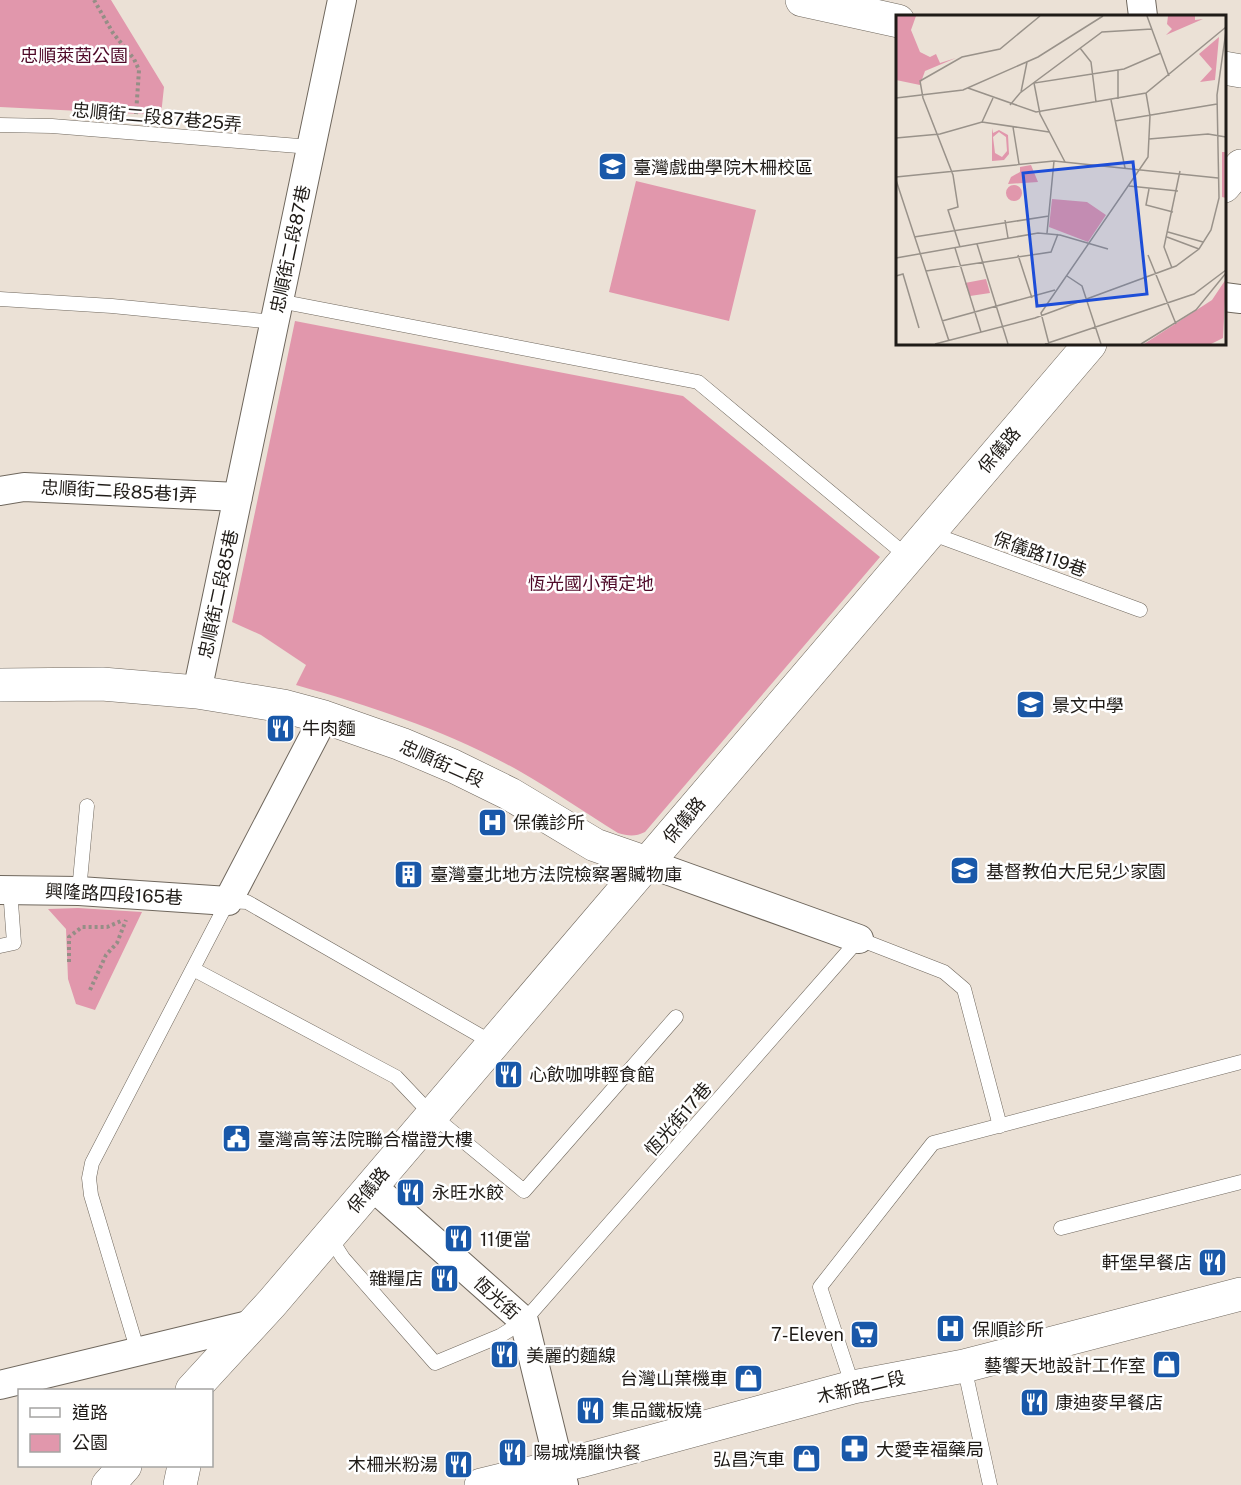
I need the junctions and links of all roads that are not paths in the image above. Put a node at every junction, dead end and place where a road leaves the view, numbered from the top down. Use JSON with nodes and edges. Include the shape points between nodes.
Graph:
{"nodes":[{"id":1,"x":342,"y":0,"type":"edge"},
{"id":2,"x":802,"y":0,"type":"edge"},
{"id":3,"x":1141,"y":0,"type":"edge"},
{"id":4,"x":1143,"y":15,"type":"edge"},
{"id":5,"x":896,"y":21,"type":"edge"},
{"id":6,"x":1226,"y":68,"type":"edge"},
{"id":7,"x":1241,"y":70,"type":"edge"},
{"id":8,"x":0,"y":125,"type":"edge"},
{"id":9,"x":311,"y":147,"type":"junction"},
{"id":10,"x":1241,"y":166,"type":"edge"},
{"id":11,"x":1226,"y":184,"type":"edge"},
{"id":12,"x":1226,"y":297,"type":"edge"},
{"id":13,"x":0,"y":299,"type":"edge"},
{"id":14,"x":1241,"y":299,"type":"edge"},
{"id":15,"x":277,"y":312,"type":"junction"},
{"id":16,"x":1089,"y":345,"type":"edge"},
{"id":17,"x":0,"y":491,"type":"edge"},
{"id":18,"x":238,"y":497,"type":"junction"},
{"id":19,"x":918,"y":545,"type":"junction"},
{"id":20,"x":1140,"y":610,"type":"dead end"},
{"id":21,"x":0,"y":685,"type":"edge"},
{"id":22,"x":197,"y":692,"type":"junction"},
{"id":23,"x":324,"y":717,"type":"junction"},
{"id":24,"x":87,"y":806,"type":"dead end"},
{"id":25,"x":647,"y":863,"type":"junction"},
{"id":26,"x":5,"y":889,"type":"edge"},
{"id":27,"x":79,"y":891,"type":"junction"},
{"id":28,"x":228,"y":900,"type":"junction"},
{"id":29,"x":859,"y":939,"type":"junction"},
{"id":30,"x":0,"y":946,"type":"edge"},
{"id":31,"x":193,"y":969,"type":"junction"},
{"id":32,"x":676,"y":1017,"type":"dead end"},
{"id":33,"x":493,"y":1043,"type":"junction"},
{"id":34,"x":1241,"y":1062,"type":"edge"},
{"id":35,"x":432,"y":1115,"type":"junction"},
{"id":36,"x":1000,"y":1126,"type":"junction"},
{"id":37,"x":1241,"y":1182,"type":"edge"},
{"id":38,"x":372,"y":1186,"type":"junction"},
{"id":39,"x":1061,"y":1228,"type":"dead end"},
{"id":40,"x":329,"y":1236,"type":"junction"},
{"id":41,"x":1241,"y":1294,"type":"edge"},
{"id":42,"x":524,"y":1321,"type":"junction"},
{"id":43,"x":252,"y":1324,"type":"junction"},
{"id":44,"x":138,"y":1352,"type":"junction"},
{"id":45,"x":964,"y":1366,"type":"junction"},
{"id":46,"x":0,"y":1385,"type":"edge"},
{"id":47,"x":199,"y":1386,"type":"edge"},
{"id":48,"x":853,"y":1387,"type":"junction"},
{"id":49,"x":124,"y":1467,"type":"edge"},
{"id":50,"x":184,"y":1467,"type":"edge"},
{"id":51,"x":561,"y":1475,"type":"edge"},
{"id":52,"x":108,"y":1485,"type":"edge"},
{"id":53,"x":180,"y":1485,"type":"edge"},
{"id":54,"x":482,"y":1485,"type":"edge"},
{"id":55,"x":990,"y":1485,"type":"edge"}],
"edges":[{"from":1,"to":9,"type":"street","name":"忠順街二段87巷"},
{"from":2,"to":5,"type":"street"},
{"from":3,"to":4,"type":"street"},
{"from":6,"to":7,"type":"street"},
{"from":8,"to":9,"type":"lane","name":"忠順街二段87巷25弄"},
{"from":9,"to":15,"type":"street","name":"忠順街二段87巷"},
{"from":10,"to":11,"type":"street"},
{"from":12,"to":14,"type":"street"},
{"from":13,"to":15,"type":"lane","name":"保儀路119巷"},
{"from":15,"to":18,"type":"street","name":"忠順街二段87巷"},
{"from":15,"to":19,"type":"lane","name":"保儀路119巷","via":[[698,382]]},
{"from":16,"to":19,"type":"street","name":"保儀路"},
{"from":17,"to":18,"type":"street","name":"忠順街二段85巷1弄","via":[[24,487]]},
{"from":18,"to":22,"type":"street","name":"忠順街二段85巷"},
{"from":19,"to":20,"type":"lane","name":"保儀路119巷"},
{"from":19,"to":25,"type":"street","name":"保儀路"},
{"from":21,"to":22,"type":"street","name":"忠順街二段","via":[[102,684]]},
{"from":22,"to":23,"type":"street","name":"忠順街二段"},
{"from":23,"to":25,"type":"street","name":"忠順街二段","via":[[453,766],[510,794],[595,845]]},
{"from":23,"to":28,"type":"street"},
{"from":24,"to":27,"type":"lane"},
{"from":25,"to":29,"type":"street","name":"忠順街二段"},
{"from":25,"to":33,"type":"street","name":"保儀路"},
{"from":26,"to":27,"type":"street","name":"興隆路四段165巷"},
{"from":26,"to":30,"type":"lane","via":[[14,943]]},
{"from":27,"to":28,"type":"street","name":"興隆路四段165巷"},
{"from":28,"to":31,"type":"lane"},
{"from":28,"to":33,"type":"lane","via":[[247,902]]},
{"from":29,"to":36,"type":"lane","via":[[944,972],[964,989]]},
{"from":29,"to":42,"type":"lane","name":"恆光街17巷"},
{"from":31,"to":35,"type":"lane","via":[[396,1077]]},
{"from":31,"to":44,"type":"lane","via":[[92,1163],[89,1178]]},
{"from":32,"to":35,"type":"lane","via":[[524,1191]]},
{"from":33,"to":35,"type":"street","name":"保儀路"},
{"from":34,"to":36,"type":"lane"},
{"from":35,"to":38,"type":"street","name":"保儀路"},
{"from":36,"to":48,"type":"lane","via":[[933,1143],[820,1287]]},
{"from":37,"to":39,"type":"lane"},
{"from":38,"to":40,"type":"street","name":"保儀路"},
{"from":38,"to":42,"type":"street","name":"恆光街"},
{"from":40,"to":42,"type":"lane","name":"恆光街17巷","via":[[343,1258],[435,1363],[500,1336]]},
{"from":40,"to":43,"type":"street","name":"保儀路"},
{"from":41,"to":45,"type":"street","name":"木新路二段"},
{"from":42,"to":51,"type":"street","name":"恆光街"},
{"from":43,"to":44,"type":"street"},
{"from":43,"to":47,"type":"street","name":"保儀路"},
{"from":44,"to":46,"type":"street"},
{"from":45,"to":48,"type":"street","name":"木新路二段"},
{"from":45,"to":55,"type":"lane"},
{"from":48,"to":51,"type":"street","name":"木新路二段","via":[[580,1461]]},
{"from":49,"to":52,"type":"street"},
{"from":50,"to":53,"type":"street"},
{"from":51,"to":54,"type":"street","name":"木新路二段"}]}
